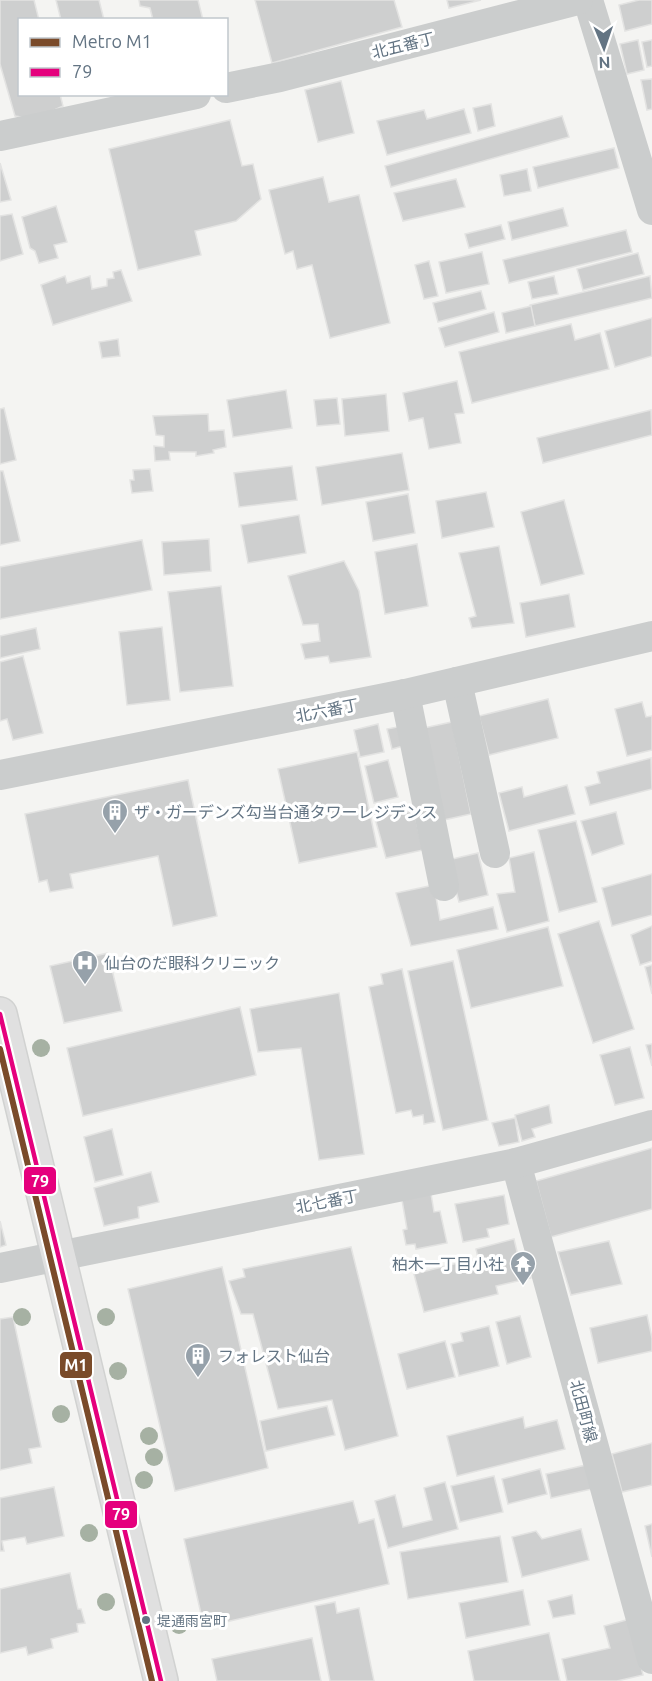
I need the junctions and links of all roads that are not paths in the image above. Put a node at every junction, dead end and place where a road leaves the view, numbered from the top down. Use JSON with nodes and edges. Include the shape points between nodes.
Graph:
{"nodes":[{"id":1,"x":578,"y":0,"type":"edge"},
{"id":2,"x":588,"y":0,"type":"edge"},
{"id":3,"x":228,"y":88,"type":"edge"},
{"id":4,"x":187,"y":96,"type":"edge"},
{"id":5,"x":0,"y":136,"type":"edge"},
{"id":6,"x":652,"y":210,"type":"edge"},
{"id":7,"x":652,"y":636,"type":"edge"},
{"id":8,"x":457,"y":682,"type":"junction"},
{"id":9,"x":405,"y":694,"type":"junction"},
{"id":10,"x":0,"y":775,"type":"edge"},
{"id":11,"x":495,"y":853,"type":"dead end"},
{"id":12,"x":444,"y":886,"type":"dead end"},
{"id":13,"x":0,"y":1014,"type":"edge"},
{"id":14,"x":652,"y":1125,"type":"edge"},
{"id":15,"x":516,"y":1163,"type":"junction"},
{"id":16,"x":59,"y":1256,"type":"junction"},
{"id":17,"x":0,"y":1268,"type":"edge"},
{"id":18,"x":652,"y":1659,"type":"edge"},
{"id":19,"x":161,"y":1681,"type":"edge"}],
"edges":[{"from":1,"to":3,"type":"street","name":"北五番丁"},
{"from":2,"to":6,"type":"street"},
{"from":4,"to":5,"type":"street"},
{"from":7,"to":8,"type":"street","name":"北六番丁"},
{"from":8,"to":9,"type":"street","name":"北六番丁"},
{"from":8,"to":11,"type":"street"},
{"from":9,"to":10,"type":"street","name":"北六番丁"},
{"from":9,"to":12,"type":"street"},
{"from":13,"to":16,"type":"main road"},
{"from":14,"to":15,"type":"street","name":"北七番丁"},
{"from":15,"to":16,"type":"street","name":"北七番丁"},
{"from":15,"to":18,"type":"street","name":"北田町線"},
{"from":16,"to":17,"type":"street","name":"北七番丁"},
{"from":16,"to":19,"type":"main road"}]}
